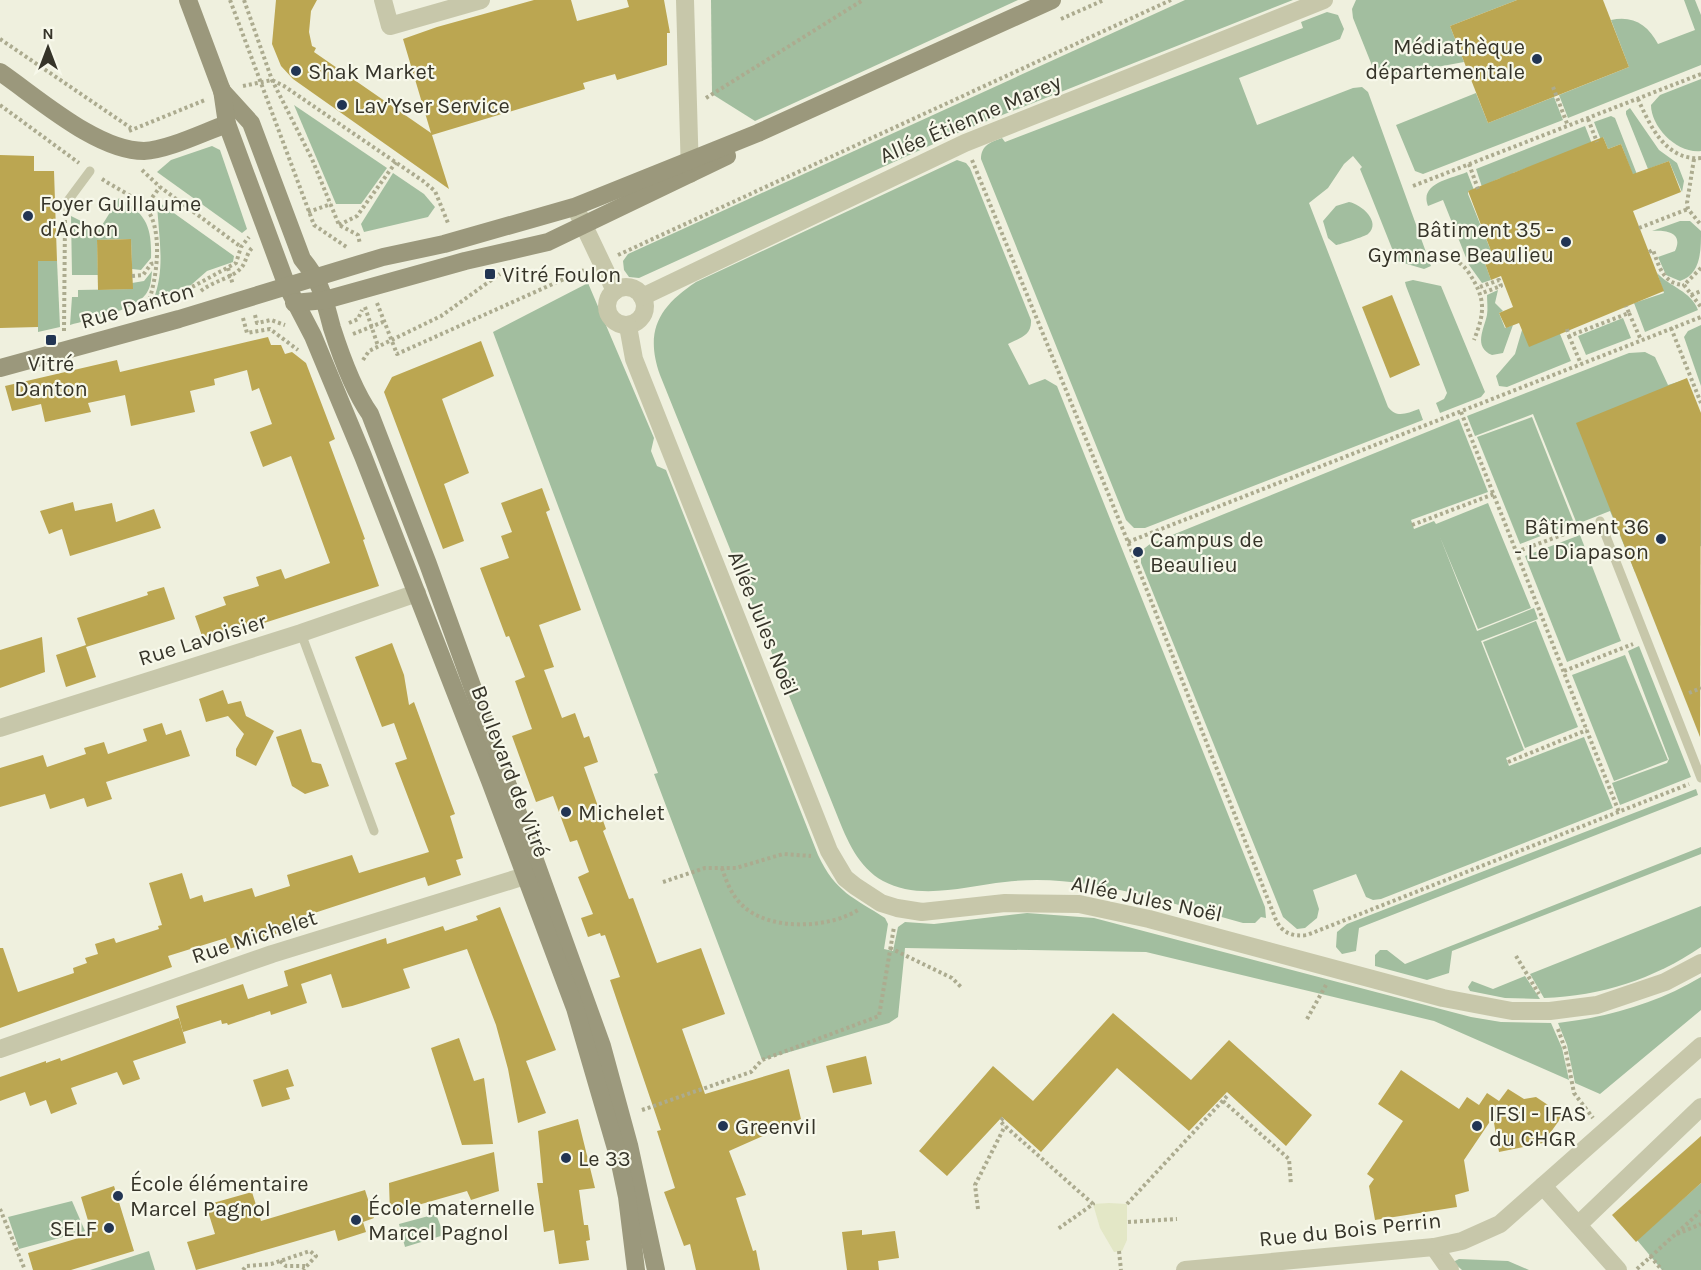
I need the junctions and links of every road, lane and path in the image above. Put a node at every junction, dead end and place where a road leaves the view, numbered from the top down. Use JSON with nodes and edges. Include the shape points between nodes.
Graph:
{"nodes":[{"id":1,"x":188,"y":0,"type":"edge"},
{"id":2,"x":231,"y":0,"type":"edge"},
{"id":3,"x":244,"y":0,"type":"edge"},
{"id":4,"x":383,"y":0,"type":"edge"},
{"id":5,"x":481,"y":0,"type":"edge"},
{"id":6,"x":686,"y":0,"type":"edge"},
{"id":7,"x":863,"y":0,"type":"edge"},
{"id":8,"x":1052,"y":0,"type":"edge"},
{"id":9,"x":1171,"y":0,"type":"edge"},
{"id":10,"x":1324,"y":0,"type":"edge"},
{"id":11,"x":0,"y":39,"type":"edge"},
{"id":12,"x":0,"y":72,"type":"edge"},
{"id":13,"x":1701,"y":74,"type":"edge"},
{"id":14,"x":272,"y":80,"type":"junction"},
{"id":15,"x":261,"y":82,"type":"junction"},
{"id":16,"x":1553,"y":87,"type":"dead end"},
{"id":17,"x":222,"y":91,"type":"junction"},
{"id":18,"x":1638,"y":99,"type":"junction"},
{"id":19,"x":687,"y":109,"type":"junction"},
{"id":20,"x":1587,"y":119,"type":"junction"},
{"id":21,"x":227,"y":124,"type":"junction"},
{"id":22,"x":1568,"y":126,"type":"junction"},
{"id":23,"x":131,"y":129,"type":"dead end"},
{"id":24,"x":1597,"y":141,"type":"dead end"},
{"id":25,"x":965,"y":142,"type":"junction"},
{"id":26,"x":117,"y":147,"type":"junction"},
{"id":27,"x":1701,"y":158,"type":"edge"},
{"id":28,"x":1694,"y":159,"type":"junction"},
{"id":29,"x":396,"y":162,"type":"junction"},
{"id":30,"x":1469,"y":164,"type":"junction"},
{"id":31,"x":690,"y":166,"type":"junction"},
{"id":32,"x":94,"y":174,"type":"joint"},
{"id":33,"x":1413,"y":186,"type":"dead end"},
{"id":34,"x":160,"y":187,"type":"junction"},
{"id":35,"x":1478,"y":189,"type":"dead end"},
{"id":36,"x":64,"y":206,"type":"joint"},
{"id":37,"x":145,"y":207,"type":"junction"},
{"id":38,"x":574,"y":207,"type":"junction"},
{"id":39,"x":1688,"y":209,"type":"junction"},
{"id":40,"x":313,"y":221,"type":"junction"},
{"id":41,"x":448,"y":223,"type":"dead end"},
{"id":42,"x":339,"y":225,"type":"junction"},
{"id":43,"x":585,"y":225,"type":"junction"},
{"id":44,"x":1701,"y":225,"type":"edge"},
{"id":45,"x":1639,"y":228,"type":"dead end"},
{"id":46,"x":291,"y":230,"type":"junction"},
{"id":47,"x":358,"y":235,"type":"dead end"},
{"id":48,"x":270,"y":238,"type":"junction"},
{"id":49,"x":361,"y":246,"type":"dead end"},
{"id":50,"x":241,"y":247,"type":"dead end"},
{"id":51,"x":1649,"y":252,"type":"dead end"},
{"id":52,"x":1442,"y":259,"type":"dead end"},
{"id":53,"x":156,"y":263,"type":"junction"},
{"id":54,"x":602,"y":263,"type":"junction"},
{"id":55,"x":228,"y":268,"type":"dead end"},
{"id":56,"x":1701,"y":268,"type":"edge"},
{"id":57,"x":132,"y":276,"type":"dead end"},
{"id":58,"x":317,"y":277,"type":"junction"},
{"id":59,"x":1683,"y":285,"type":"junction"},
{"id":60,"x":287,"y":286,"type":"junction"},
{"id":61,"x":1479,"y":287,"type":"junction"},
{"id":62,"x":615,"y":291,"type":"junction"},
{"id":63,"x":1701,"y":291,"type":"edge"},
{"id":64,"x":1482,"y":293,"type":"junction"},
{"id":65,"x":198,"y":294,"type":"dead end"},
{"id":66,"x":1691,"y":295,"type":"junction"},
{"id":67,"x":642,"y":297,"type":"junction"},
{"id":68,"x":325,"y":300,"type":"junction"},
{"id":69,"x":294,"y":303,"type":"junction"},
{"id":70,"x":364,"y":304,"type":"dead end"},
{"id":71,"x":1626,"y":306,"type":"dead end"},
{"id":72,"x":1701,"y":307,"type":"edge"},
{"id":73,"x":1629,"y":313,"type":"junction"},
{"id":74,"x":1701,"y":317,"type":"edge"},
{"id":75,"x":383,"y":322,"type":"dead end"},
{"id":76,"x":628,"y":326,"type":"junction"},
{"id":77,"x":1671,"y":328,"type":"junction"},
{"id":78,"x":1567,"y":330,"type":"dead end"},
{"id":79,"x":64,"y":332,"type":"dead end"},
{"id":80,"x":1569,"y":336,"type":"junction"},
{"id":81,"x":1474,"y":340,"type":"dead end"},
{"id":82,"x":1641,"y":340,"type":"junction"},
{"id":83,"x":378,"y":346,"type":"dead end"},
{"id":84,"x":1581,"y":364,"type":"junction"},
{"id":85,"x":0,"y":369,"type":"edge"},
{"id":86,"x":1701,"y":403,"type":"edge"},
{"id":87,"x":1461,"y":412,"type":"junction"},
{"id":88,"x":1494,"y":494,"type":"junction"},
{"id":89,"x":1600,"y":521,"type":"joint"},
{"id":90,"x":1412,"y":525,"type":"dead end"},
{"id":91,"x":1128,"y":542,"type":"junction"},
{"id":92,"x":1516,"y":552,"type":"junction"},
{"id":93,"x":417,"y":593,"type":"junction"},
{"id":94,"x":301,"y":633,"type":"junction"},
{"id":95,"x":1646,"y":639,"type":"junction"},
{"id":96,"x":1563,"y":671,"type":"junction"},
{"id":97,"x":0,"y":728,"type":"edge"},
{"id":98,"x":1587,"y":730,"type":"junction"},
{"id":99,"x":1508,"y":762,"type":"dead end"},
{"id":100,"x":1701,"y":778,"type":"edge"},
{"id":101,"x":1691,"y":783,"type":"dead end"},
{"id":102,"x":1619,"y":812,"type":"junction"},
{"id":103,"x":374,"y":831,"type":"dead end"},
{"id":104,"x":828,"y":851,"type":"junction"},
{"id":105,"x":722,"y":868,"type":"junction"},
{"id":106,"x":525,"y":876,"type":"junction"},
{"id":107,"x":663,"y":882,"type":"dead end"},
{"id":108,"x":872,"y":898,"type":"junction"},
{"id":109,"x":1516,"y":956,"type":"dead end"},
{"id":110,"x":1701,"y":963,"type":"edge"},
{"id":111,"x":1336,"y":969,"type":"junction"},
{"id":112,"x":961,"y":987,"type":"dead end"},
{"id":113,"x":1550,"y":1011,"type":"junction"},
{"id":114,"x":1307,"y":1019,"type":"dead end"},
{"id":115,"x":1701,"y":1046,"type":"edge"},
{"id":116,"x":0,"y":1049,"type":"edge"},
{"id":117,"x":1229,"y":1094,"type":"dead end"},
{"id":118,"x":1223,"y":1101,"type":"junction"},
{"id":119,"x":1701,"y":1107,"type":"edge"},
{"id":120,"x":642,"y":1110,"type":"dead end"},
{"id":121,"x":1003,"y":1118,"type":"dead end"},
{"id":122,"x":1005,"y":1126,"type":"junction"},
{"id":123,"x":1603,"y":1133,"type":"junction"},
{"id":124,"x":1291,"y":1185,"type":"dead end"},
{"id":125,"x":1543,"y":1186,"type":"junction"},
{"id":126,"x":1127,"y":1204,"type":"dead end"},
{"id":127,"x":0,"y":1209,"type":"edge"},
{"id":128,"x":978,"y":1209,"type":"dead end"},
{"id":129,"x":1701,"y":1211,"type":"edge"},
{"id":130,"x":1178,"y":1219,"type":"dead end"},
{"id":131,"x":1128,"y":1222,"type":"dead end"},
{"id":132,"x":1701,"y":1224,"type":"edge"},
{"id":133,"x":1578,"y":1225,"type":"junction"},
{"id":134,"x":1058,"y":1229,"type":"dead end"},
{"id":135,"x":1672,"y":1236,"type":"junction"},
{"id":136,"x":1434,"y":1246,"type":"junction"},
{"id":137,"x":1119,"y":1251,"type":"dead end"},
{"id":138,"x":1650,"y":1256,"type":"junction"},
{"id":139,"x":280,"y":1261,"type":"junction"},
{"id":140,"x":1278,"y":1266,"type":"edge"},
{"id":141,"x":304,"y":1268,"type":"edge"},
{"id":142,"x":25,"y":1270,"type":"edge"},
{"id":143,"x":243,"y":1270,"type":"edge"},
{"id":144,"x":636,"y":1270,"type":"edge"},
{"id":145,"x":656,"y":1270,"type":"edge"},
{"id":146,"x":1121,"y":1270,"type":"edge"},
{"id":147,"x":1185,"y":1270,"type":"edge"},
{"id":148,"x":1450,"y":1270,"type":"edge"},
{"id":149,"x":1618,"y":1270,"type":"edge"},
{"id":150,"x":1635,"y":1270,"type":"edge"},
{"id":151,"x":1662,"y":1270,"type":"edge"}],
"edges":[{"from":1,"to":17,"type":"main road","name":"Boulevard de Vitré"},
{"from":2,"to":15,"type":"path"},
{"from":3,"to":14,"type":"path"},
{"from":4,"to":5,"type":"street","via":[[390,26]]},
{"from":6,"to":19,"type":"street"},
{"from":7,"to":19,"type":"path"},
{"from":8,"to":31,"type":"main road","via":[[758,134],[733,153]]},
{"from":9,"to":54,"type":"path"},
{"from":10,"to":25,"type":"street","name":"Allée Étienne Marey"},
{"from":11,"to":23,"type":"path"},
{"from":12,"to":26,"type":"main road","via":[[88,134]]},
{"from":13,"to":18,"type":"path"},
{"from":14,"to":15,"type":"path"},
{"from":14,"to":29,"type":"path"},
{"from":14,"to":42,"type":"path","via":[[312,159]]},
{"from":15,"to":17,"type":"path"},
{"from":15,"to":40,"type":"path"},
{"from":16,"to":22,"type":"path"},
{"from":17,"to":21,"type":"main road","name":"Boulevard de Vitré"},
{"from":17,"to":46,"type":"main road","name":"Boulevard de Vitré","via":[[251,123]]},
{"from":18,"to":20,"type":"path"},
{"from":18,"to":28,"type":"path","via":[[1664,144],[1681,156]]},
{"from":19,"to":31,"type":"street"},
{"from":20,"to":22,"type":"path"},
{"from":20,"to":24,"type":"path"},
{"from":21,"to":26,"type":"main road","via":[[156,149]]},
{"from":21,"to":48,"type":"main road","name":"Boulevard de Vitré"},
{"from":22,"to":30,"type":"path"},
{"from":25,"to":67,"type":"street","name":"Allée Étienne Marey"},
{"from":25,"to":91,"type":"path"},
{"from":26,"to":34,"type":"path"},
{"from":27,"to":28,"type":"path"},
{"from":28,"to":39,"type":"path"},
{"from":29,"to":41,"type":"path","via":[[435,191]]},
{"from":29,"to":42,"type":"path","via":[[357,216]]},
{"from":30,"to":33,"type":"path"},
{"from":30,"to":35,"type":"path"},
{"from":31,"to":38,"type":"main road"},
{"from":31,"to":43,"type":"main road"},
{"from":32,"to":36,"type":"lane"},
{"from":32,"to":37,"type":"path"},
{"from":34,"to":37,"type":"path"},
{"from":34,"to":50,"type":"path"},
{"from":36,"to":79,"type":"path"},
{"from":37,"to":53,"type":"path","via":[[153,225]]},
{"from":38,"to":43,"type":"street"},
{"from":38,"to":58,"type":"main road"},
{"from":39,"to":44,"type":"path"},
{"from":39,"to":45,"type":"path"},
{"from":40,"to":46,"type":"path"},
{"from":40,"to":49,"type":"path","via":[[348,248]]},
{"from":42,"to":47,"type":"path"},
{"from":43,"to":54,"type":"street"},
{"from":43,"to":68,"type":"main road","via":[[548,242]]},
{"from":46,"to":58,"type":"main road","name":"Boulevard de Vitré","via":[[302,259]]},
{"from":48,"to":60,"type":"main road","name":"Boulevard de Vitré"},
{"from":48,"to":65,"type":"path","via":[[253,247],[241,269],[213,281]]},
{"from":51,"to":59,"type":"path","via":[[1653,250],[1668,280]]},
{"from":52,"to":61,"type":"path","via":[[1463,264]]},
{"from":53,"to":55,"type":"path","via":[[155,284],[148,303]]},
{"from":53,"to":57,"type":"path","via":[[143,275]]},
{"from":54,"to":62,"type":"street"},
{"from":54,"to":75,"type":"path","via":[[397,354]]},
{"from":56,"to":59,"type":"path"},
{"from":58,"to":60,"type":"main road"},
{"from":58,"to":68,"type":"main road","name":"Boulevard de Vitré"},
{"from":59,"to":66,"type":"path"},
{"from":60,"to":69,"type":"main road","name":"Boulevard de Vitré"},
{"from":60,"to":85,"type":"main road","name":"Rue Danton"},
{"from":61,"to":64,"type":"path"},
{"from":61,"to":64,"type":"path","via":[[1502,282],[1501,286]]},
{"from":62,"to":67,"type":"street","via":[[633,288]]},
{"from":62,"to":76,"type":"street","via":[[607,301],[608,313],[616,323]]},
{"from":63,"to":66,"type":"path"},
{"from":64,"to":81,"type":"path","via":[[1482,318]]},
{"from":66,"to":72,"type":"path"},
{"from":67,"to":76,"type":"street","via":[[643,315]]},
{"from":68,"to":69,"type":"main road"},
{"from":68,"to":145,"type":"main road","name":"Boulevard de Vitré","via":[[360,399],[370,414],[428,564],[591,1013],[621,1111]]},
{"from":69,"to":93,"type":"main road","name":"Boulevard de Vitré","via":[[316,341]]},
{"from":70,"to":83,"type":"path"},
{"from":71,"to":73,"type":"path"},
{"from":73,"to":80,"type":"path"},
{"from":73,"to":82,"type":"path"},
{"from":74,"to":77,"type":"path"},
{"from":76,"to":104,"type":"street","name":"Allée Jules Noël","via":[[634,359]]},
{"from":77,"to":82,"type":"path"},
{"from":77,"to":86,"type":"path"},
{"from":78,"to":80,"type":"path"},
{"from":80,"to":84,"type":"path"},
{"from":82,"to":84,"type":"path"},
{"from":84,"to":87,"type":"path"},
{"from":87,"to":88,"type":"path"},
{"from":87,"to":91,"type":"path"},
{"from":88,"to":90,"type":"path"},
{"from":88,"to":92,"type":"path"},
{"from":89,"to":92,"type":"path"},
{"from":89,"to":95,"type":"lane"},
{"from":91,"to":102,"type":"path","via":[[1276,920],[1286,932],[1307,934]]},
{"from":92,"to":96,"type":"path"},
{"from":93,"to":94,"type":"street","name":"Rue Lavoisier"},
{"from":93,"to":106,"type":"main road","name":"Boulevard de Vitré"},
{"from":94,"to":97,"type":"street","name":"Rue Lavoisier"},
{"from":94,"to":103,"type":"lane"},
{"from":95,"to":96,"type":"path"},
{"from":95,"to":100,"type":"lane"},
{"from":96,"to":98,"type":"path"},
{"from":98,"to":99,"type":"path"},
{"from":98,"to":102,"type":"path"},
{"from":101,"to":102,"type":"path"},
{"from":104,"to":105,"type":"path","via":[[806,857],[783,854],[736,868]]},
{"from":104,"to":108,"type":"street","name":"Allée Jules Noël","via":[[845,878]]},
{"from":105,"to":107,"type":"path","via":[[705,868]]},
{"from":105,"to":108,"type":"path","via":[[740,904],[773,921],[829,922],[848,916]]},
{"from":106,"to":116,"type":"street","name":"Rue Michelet","via":[[272,954]]},
{"from":106,"to":144,"type":"main road","name":"Boulevard de Vitré","via":[[599,1084],[627,1197]]},
{"from":108,"to":111,"type":"street","name":"Allée Jules Noël","via":[[922,912],[1005,903],[1079,904]]},
{"from":109,"to":113,"type":"path"},
{"from":110,"to":113,"type":"street","name":"Allée Jules Noël","via":[[1641,992],[1597,1005]]},
{"from":111,"to":113,"type":"street","name":"Allée Jules Noël","via":[[1479,1006]]},
{"from":111,"to":114,"type":"path"},
{"from":112,"to":120,"type":"path","via":[[952,978],[890,948],[879,1016],[762,1060],[751,1072]]},
{"from":113,"to":123,"type":"path","via":[[1563,1040],[1574,1093]]},
{"from":115,"to":123,"type":"street","name":"Rue du Bois Perrin"},
{"from":117,"to":118,"type":"path"},
{"from":118,"to":124,"type":"path","via":[[1289,1159]]},
{"from":118,"to":126,"type":"path"},
{"from":119,"to":133,"type":"street"},
{"from":121,"to":122,"type":"path","via":[[1000,1121]]},
{"from":122,"to":128,"type":"path","via":[[975,1185]]},
{"from":122,"to":134,"type":"path","via":[[1093,1204]]},
{"from":123,"to":125,"type":"street","name":"Rue du Bois Perrin"},
{"from":125,"to":133,"type":"street"},
{"from":125,"to":136,"type":"street","name":"Rue du Bois Perrin","via":[[1500,1224],[1462,1241]]},
{"from":127,"to":142,"type":"path"},
{"from":129,"to":135,"type":"path"},
{"from":130,"to":131,"type":"path"},
{"from":132,"to":135,"type":"path"},
{"from":133,"to":149,"type":"street"},
{"from":135,"to":138,"type":"path"},
{"from":136,"to":140,"type":"street","name":"Rue du Bois Perrin"},
{"from":136,"to":148,"type":"street"},
{"from":137,"to":146,"type":"path"},
{"from":138,"to":150,"type":"path"},
{"from":138,"to":151,"type":"path"},
{"from":139,"to":141,"type":"path","via":[[285,1266]]},
{"from":139,"to":141,"type":"path","via":[[309,1251],[316,1256]]},
{"from":139,"to":143,"type":"path","via":[[246,1266]]},
{"from":140,"to":147,"type":"street","name":"Rue du Bois Perrin"}]}
